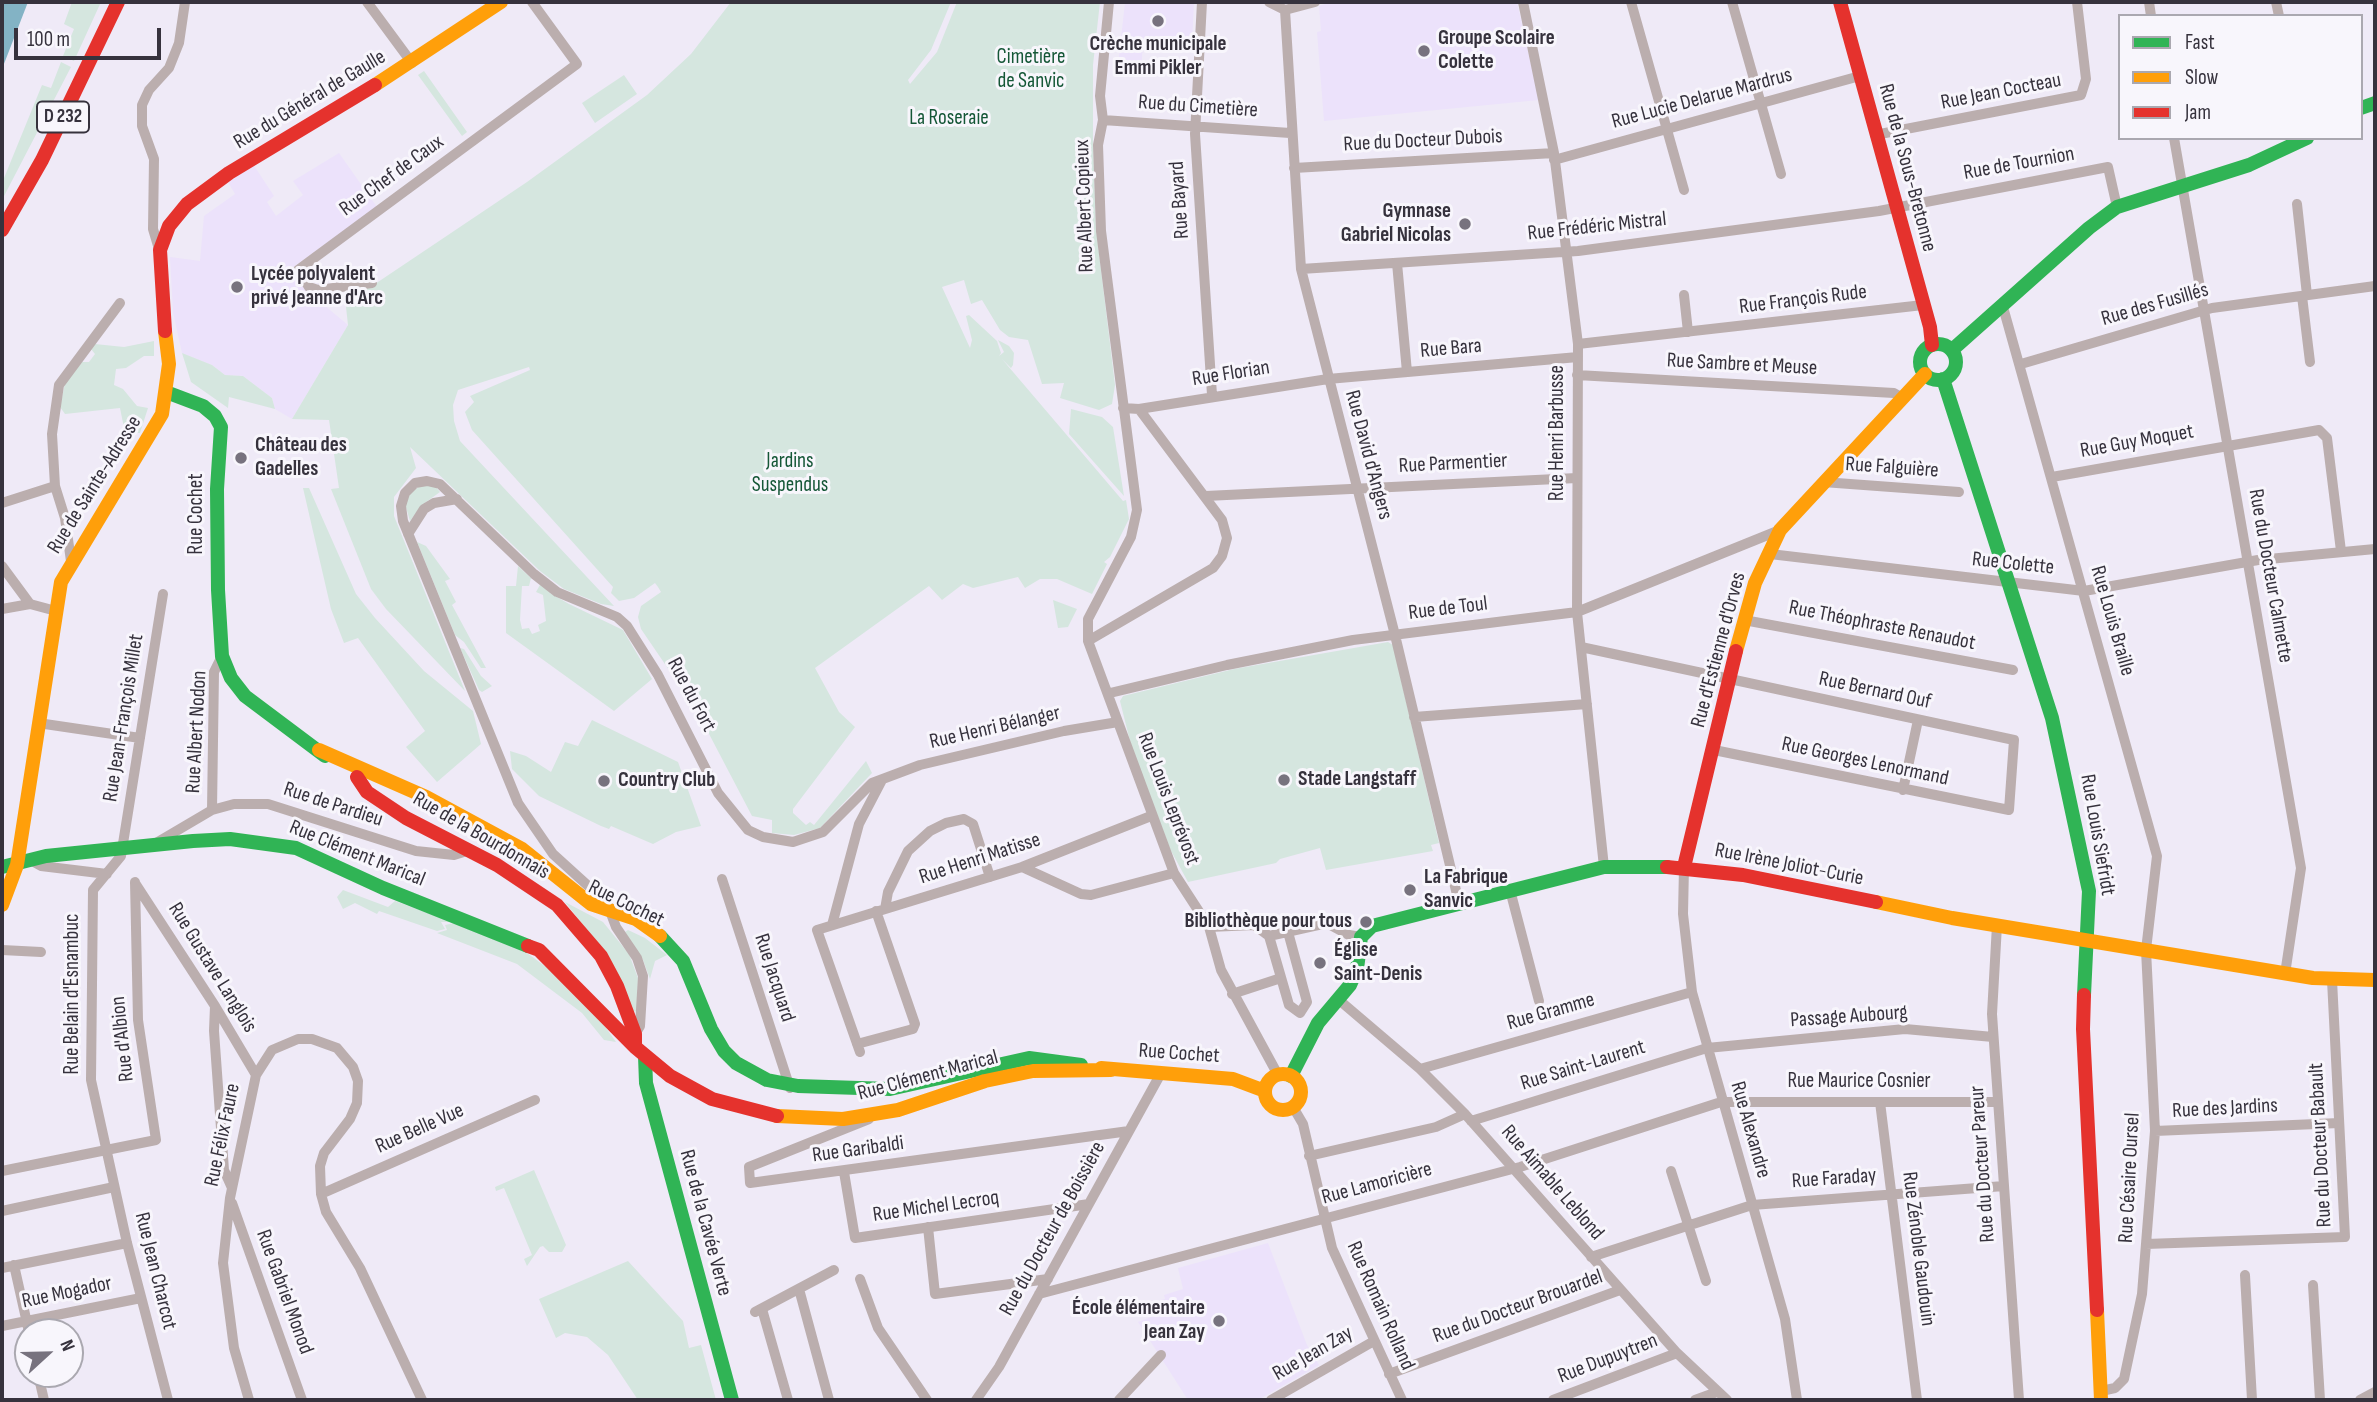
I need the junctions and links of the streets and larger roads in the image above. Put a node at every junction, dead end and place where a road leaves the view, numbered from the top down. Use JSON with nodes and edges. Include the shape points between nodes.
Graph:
{"nodes":[{"id":1,"x":118,"y":2,"type":"edge"},
{"id":2,"x":185,"y":2,"type":"edge"},
{"id":3,"x":367,"y":2,"type":"edge"},
{"id":4,"x":501,"y":2,"type":"edge"},
{"id":5,"x":532,"y":2,"type":"edge"},
{"id":6,"x":1109,"y":2,"type":"edge"},
{"id":7,"x":1202,"y":2,"type":"edge"},
{"id":8,"x":1269,"y":2,"type":"edge"},
{"id":9,"x":1315,"y":2,"type":"edge"},
{"id":10,"x":1523,"y":2,"type":"edge"},
{"id":11,"x":1631,"y":2,"type":"edge"},
{"id":12,"x":1732,"y":2,"type":"edge"},
{"id":13,"x":1840,"y":2,"type":"edge"},
{"id":14,"x":2077,"y":2,"type":"edge"},
{"id":15,"x":1285,"y":10,"type":"junction"},
{"id":16,"x":411,"y":63,"type":"junction"},
{"id":17,"x":1860,"y":76,"type":"junction"},
{"id":18,"x":1761,"y":103,"type":"junction"},
{"id":19,"x":1103,"y":120,"type":"junction"},
{"id":20,"x":1195,"y":127,"type":"junction"},
{"id":21,"x":1666,"y":129,"type":"junction"},
{"id":22,"x":1290,"y":133,"type":"junction"},
{"id":23,"x":1875,"y":135,"type":"junction"},
{"id":24,"x":2174,"y":140,"type":"edge"},
{"id":25,"x":2303,"y":140,"type":"edge"},
{"id":26,"x":1554,"y":156,"type":"junction"},
{"id":27,"x":1294,"y":168,"type":"junction"},
{"id":28,"x":1781,"y":174,"type":"dead end"},
{"id":29,"x":2184,"y":185,"type":"junction"},
{"id":30,"x":1684,"y":190,"type":"dead end"},
{"id":31,"x":2297,"y":204,"type":"dead end"},
{"id":32,"x":1895,"y":206,"type":"junction"},
{"id":33,"x":2117,"y":207,"type":"junction"},
{"id":34,"x":2,"y":230,"type":"edge"},
{"id":35,"x":160,"y":250,"type":"junction"},
{"id":36,"x":1567,"y":251,"type":"junction"},
{"id":37,"x":1397,"y":263,"type":"junction"},
{"id":38,"x":1301,"y":270,"type":"junction"},
{"id":39,"x":372,"y":283,"type":"dead end"},
{"id":40,"x":2375,"y":286,"type":"edge"},
{"id":41,"x":1684,"y":295,"type":"dead end"},
{"id":42,"x":2304,"y":296,"type":"junction"},
{"id":43,"x":120,"y":303,"type":"dead end"},
{"id":44,"x":1923,"y":305,"type":"junction"},
{"id":45,"x":2003,"y":307,"type":"junction"},
{"id":46,"x":2205,"y":309,"type":"junction"},
{"id":47,"x":1688,"y":332,"type":"junction"},
{"id":48,"x":1578,"y":344,"type":"junction"},
{"id":49,"x":1932,"y":345,"type":"junction"},
{"id":50,"x":1952,"y":350,"type":"junction"},
{"id":51,"x":1578,"y":357,"type":"junction"},
{"id":52,"x":2310,"y":362,"type":"dead end"},
{"id":53,"x":2021,"y":364,"type":"junction"},
{"id":54,"x":1407,"y":372,"type":"junction"},
{"id":55,"x":1925,"y":374,"type":"junction"},
{"id":56,"x":1577,"y":375,"type":"junction"},
{"id":57,"x":1328,"y":379,"type":"junction"},
{"id":58,"x":1944,"y":379,"type":"junction"},
{"id":59,"x":166,"y":392,"type":"junction"},
{"id":60,"x":1212,"y":396,"type":"junction"},
{"id":61,"x":1902,"y":398,"type":"junction"},
{"id":62,"x":1123,"y":408,"type":"junction"},
{"id":63,"x":1139,"y":409,"type":"junction"},
{"id":64,"x":2228,"y":445,"type":"junction"},
{"id":65,"x":2052,"y":477,"type":"junction"},
{"id":66,"x":1577,"y":478,"type":"junction"},
{"id":67,"x":1823,"y":482,"type":"junction"},
{"id":68,"x":55,"y":486,"type":"junction"},
{"id":69,"x":1358,"y":488,"type":"junction"},
{"id":70,"x":1959,"y":492,"type":"dead end"},
{"id":71,"x":1206,"y":496,"type":"junction"},
{"id":72,"x":457,"y":499,"type":"junction"},
{"id":73,"x":2,"y":503,"type":"edge"},
{"id":74,"x":1780,"y":530,"type":"junction"},
{"id":75,"x":408,"y":534,"type":"junction"},
{"id":76,"x":2375,"y":549,"type":"edge"},
{"id":77,"x":2341,"y":551,"type":"junction"},
{"id":78,"x":1770,"y":554,"type":"junction"},
{"id":79,"x":71,"y":561,"type":"junction"},
{"id":80,"x":2249,"y":563,"type":"junction"},
{"id":81,"x":2,"y":566,"type":"edge"},
{"id":82,"x":2010,"y":583,"type":"junction"},
{"id":83,"x":2084,"y":591,"type":"junction"},
{"id":84,"x":163,"y":594,"type":"dead end"},
{"id":85,"x":30,"y":604,"type":"junction"},
{"id":86,"x":2,"y":609,"type":"edge"},
{"id":87,"x":55,"y":611,"type":"junction"},
{"id":88,"x":1577,"y":612,"type":"junction"},
{"id":89,"x":1744,"y":620,"type":"junction"},
{"id":90,"x":1395,"y":635,"type":"junction"},
{"id":91,"x":1088,"y":640,"type":"junction"},
{"id":92,"x":1581,"y":647,"type":"junction"},
{"id":93,"x":222,"y":656,"type":"junction"},
{"id":94,"x":2013,"y":670,"type":"dead end"},
{"id":95,"x":1729,"y":679,"type":"junction"},
{"id":96,"x":1110,"y":693,"type":"junction"},
{"id":97,"x":1587,"y":705,"type":"junction"},
{"id":98,"x":1415,"y":717,"type":"junction"},
{"id":99,"x":1918,"y":720,"type":"junction"},
{"id":100,"x":1118,"y":722,"type":"junction"},
{"id":101,"x":38,"y":723,"type":"junction"},
{"id":102,"x":140,"y":738,"type":"junction"},
{"id":103,"x":1714,"y":750,"type":"junction"},
{"id":104,"x":359,"y":774,"type":"junction"},
{"id":105,"x":882,"y":780,"type":"junction"},
{"id":106,"x":1903,"y":790,"type":"junction"},
{"id":107,"x":212,"y":810,"type":"junction"},
{"id":108,"x":2009,"y":810,"type":"joint"},
{"id":109,"x":1151,"y":816,"type":"junction"},
{"id":110,"x":152,"y":845,"type":"junction"},
{"id":111,"x":122,"y":848,"type":"junction"},
{"id":112,"x":467,"y":851,"type":"junction"},
{"id":113,"x":32,"y":861,"type":"junction"},
{"id":114,"x":9,"y":866,"type":"edge"},
{"id":115,"x":1022,"y":867,"type":"junction"},
{"id":116,"x":1604,"y":867,"type":"junction"},
{"id":117,"x":1684,"y":867,"type":"junction"},
{"id":118,"x":1174,"y":873,"type":"junction"},
{"id":119,"x":107,"y":874,"type":"junction"},
{"id":120,"x":990,"y":877,"type":"junction"},
{"id":121,"x":722,"y":879,"type":"dead end"},
{"id":122,"x":135,"y":883,"type":"joint"},
{"id":123,"x":1510,"y":890,"type":"junction"},
{"id":124,"x":1459,"y":903,"type":"junction"},
{"id":125,"x":2,"y":905,"type":"edge"},
{"id":126,"x":880,"y":910,"type":"junction"},
{"id":127,"x":612,"y":915,"type":"junction"},
{"id":128,"x":832,"y":925,"type":"junction"},
{"id":129,"x":1997,"y":925,"type":"junction"},
{"id":130,"x":1209,"y":927,"type":"junction"},
{"id":131,"x":1288,"y":932,"type":"junction"},
{"id":132,"x":1269,"y":936,"type":"junction"},
{"id":133,"x":1361,"y":937,"type":"junction"},
{"id":134,"x":2088,"y":942,"type":"junction"},
{"id":135,"x":2,"y":950,"type":"edge"},
{"id":136,"x":2146,"y":950,"type":"junction"},
{"id":137,"x":41,"y":952,"type":"dead end"},
{"id":138,"x":2285,"y":974,"type":"junction"},
{"id":139,"x":1280,"y":978,"type":"junction"},
{"id":140,"x":2332,"y":980,"type":"junction"},
{"id":141,"x":2375,"y":980,"type":"edge"},
{"id":142,"x":1692,"y":992,"type":"junction"},
{"id":143,"x":1232,"y":994,"type":"junction"},
{"id":144,"x":1339,"y":1000,"type":"junction"},
{"id":145,"x":1539,"y":1001,"type":"dead end"},
{"id":146,"x":215,"y":1006,"type":"junction"},
{"id":147,"x":1993,"y":1037,"type":"junction"},
{"id":148,"x":639,"y":1045,"type":"junction"},
{"id":149,"x":1707,"y":1048,"type":"junction"},
{"id":150,"x":1420,"y":1069,"type":"junction"},
{"id":151,"x":1111,"y":1070,"type":"junction"},
{"id":152,"x":256,"y":1075,"type":"junction"},
{"id":153,"x":1160,"y":1075,"type":"junction"},
{"id":154,"x":1284,"y":1076,"type":"junction"},
{"id":155,"x":792,"y":1086,"type":"junction"},
{"id":156,"x":1265,"y":1091,"type":"junction"},
{"id":157,"x":535,"y":1100,"type":"dead end"},
{"id":158,"x":1721,"y":1102,"type":"junction"},
{"id":159,"x":1880,"y":1102,"type":"junction"},
{"id":160,"x":1997,"y":1102,"type":"junction"},
{"id":161,"x":1293,"y":1107,"type":"junction"},
{"id":162,"x":884,"y":1113,"type":"junction"},
{"id":163,"x":1468,"y":1117,"type":"junction"},
{"id":164,"x":2339,"y":1123,"type":"junction"},
{"id":165,"x":1129,"y":1131,"type":"junction"},
{"id":166,"x":2155,"y":1131,"type":"junction"},
{"id":167,"x":106,"y":1150,"type":"junction"},
{"id":168,"x":1308,"y":1156,"type":"junction"},
{"id":169,"x":1513,"y":1169,"type":"junction"},
{"id":170,"x":2,"y":1171,"type":"edge"},
{"id":171,"x":1671,"y":1171,"type":"dead end"},
{"id":172,"x":844,"y":1172,"type":"junction"},
{"id":173,"x":2004,"y":1186,"type":"junction"},
{"id":174,"x":114,"y":1187,"type":"junction"},
{"id":175,"x":231,"y":1193,"type":"junction"},
{"id":176,"x":321,"y":1194,"type":"junction"},
{"id":177,"x":1891,"y":1195,"type":"junction"},
{"id":178,"x":1089,"y":1204,"type":"junction"},
{"id":179,"x":1752,"y":1205,"type":"junction"},
{"id":180,"x":2,"y":1211,"type":"edge"},
{"id":181,"x":1325,"y":1218,"type":"junction"},
{"id":182,"x":1689,"y":1226,"type":"junction"},
{"id":183,"x":929,"y":1227,"type":"junction"},
{"id":184,"x":127,"y":1243,"type":"junction"},
{"id":185,"x":2146,"y":1244,"type":"junction"},
{"id":186,"x":1591,"y":1257,"type":"junction"},
{"id":187,"x":14,"y":1265,"type":"junction"},
{"id":188,"x":2,"y":1268,"type":"edge"},
{"id":189,"x":834,"y":1270,"type":"dead end"},
{"id":190,"x":2245,"y":1275,"type":"dead end"},
{"id":191,"x":860,"y":1279,"type":"dead end"},
{"id":192,"x":1048,"y":1279,"type":"junction"},
{"id":193,"x":1706,"y":1281,"type":"dead end"},
{"id":194,"x":2313,"y":1285,"type":"dead end"},
{"id":195,"x":799,"y":1289,"type":"junction"},
{"id":196,"x":1620,"y":1290,"type":"junction"},
{"id":197,"x":1039,"y":1294,"type":"junction"},
{"id":198,"x":141,"y":1298,"type":"junction"},
{"id":199,"x":26,"y":1318,"type":"edge"},
{"id":200,"x":63,"y":1318,"type":"edge"},
{"id":201,"x":1374,"y":1341,"type":"junction"},
{"id":202,"x":1677,"y":1353,"type":"junction"},
{"id":203,"x":1161,"y":1355,"type":"dead end"},
{"id":204,"x":1389,"y":1374,"type":"junction"},
{"id":205,"x":1717,"y":1392,"type":"junction"},
{"id":206,"x":2375,"y":1392,"type":"edge"},
{"id":207,"x":1129,"y":1396,"type":"edge"},
{"id":208,"x":2101,"y":1396,"type":"edge"},
{"id":209,"x":168,"y":1400,"type":"edge"},
{"id":210,"x":249,"y":1400,"type":"edge"},
{"id":211,"x":302,"y":1400,"type":"edge"},
{"id":212,"x":422,"y":1400,"type":"edge"},
{"id":213,"x":732,"y":1400,"type":"edge"},
{"id":214,"x":788,"y":1400,"type":"edge"},
{"id":215,"x":830,"y":1400,"type":"edge"},
{"id":216,"x":927,"y":1400,"type":"edge"},
{"id":217,"x":976,"y":1400,"type":"edge"},
{"id":218,"x":1119,"y":1400,"type":"edge"},
{"id":219,"x":1271,"y":1400,"type":"edge"},
{"id":220,"x":1402,"y":1400,"type":"edge"},
{"id":221,"x":1553,"y":1400,"type":"edge"},
{"id":222,"x":1695,"y":1400,"type":"edge"},
{"id":223,"x":1727,"y":1400,"type":"edge"},
{"id":224,"x":1797,"y":1400,"type":"edge"},
{"id":225,"x":1917,"y":1400,"type":"edge"},
{"id":226,"x":2018,"y":1400,"type":"edge"},
{"id":227,"x":2252,"y":1400,"type":"edge"},
{"id":228,"x":2320,"y":1400,"type":"edge"},
{"id":229,"x":2360,"y":1400,"type":"edge"}],
"edges":[{"from":1,"to":34,"type":"street","number":"D 232"},
{"from":2,"to":35,"type":"street","via":[[179,43],[169,68],[142,105],[142,126],[154,159],[153,229]]},
{"from":3,"to":16,"type":"street"},
{"from":4,"to":16,"type":"street","name":"Rue du Général de Gaulle"},
{"from":5,"to":39,"type":"street","name":"Rue Chef de Caux","via":[[577,64],[298,270],[309,287],[318,290]]},
{"from":6,"to":19,"type":"street","name":"Rue Albert Copieux","via":[[1100,96]]},
{"from":7,"to":20,"type":"street","name":"Rue Bayard"},
{"from":8,"to":15,"type":"street"},
{"from":9,"to":15,"type":"street"},
{"from":10,"to":26,"type":"street","name":"Rue Henri Barbusse"},
{"from":11,"to":21,"type":"street"},
{"from":12,"to":18,"type":"street"},
{"from":13,"to":17,"type":"street","name":"Rue de la Sous-Bretonne"},
{"from":14,"to":23,"type":"street","name":"Rue Jean Cocteau","via":[[2086,79],[2081,95]]},
{"from":15,"to":22,"type":"street","name":"Rue David d'Angers"},
{"from":16,"to":35,"type":"street","name":"Rue du Général de Gaulle","via":[[259,154],[191,201],[169,226]]},
{"from":17,"to":18,"type":"street","name":"Rue Lucie Delarue Mardrus"},
{"from":17,"to":23,"type":"street","name":"Rue de la Sous-Bretonne"},
{"from":18,"to":21,"type":"street","name":"Rue Lucie Delarue Mardrus"},
{"from":18,"to":28,"type":"street"},
{"from":19,"to":20,"type":"street","name":"Rue du Cimetière"},
{"from":19,"to":62,"type":"street","name":"Rue Albert Copieux","via":[[1098,145],[1101,231]]},
{"from":20,"to":22,"type":"street","name":"Rue du Cimetière"},
{"from":20,"to":60,"type":"street","name":"Rue Bayard"},
{"from":21,"to":26,"type":"street","name":"Rue Lucie Delarue Mardrus"},
{"from":21,"to":30,"type":"street"},
{"from":22,"to":27,"type":"street","name":"Rue David d'Angers"},
{"from":23,"to":32,"type":"street","name":"Rue de la Sous-Bretonne"},
{"from":24,"to":29,"type":"street","name":"Rue du Docteur Calmette"},
{"from":25,"to":29,"type":"street","via":[[2249,165]]},
{"from":26,"to":27,"type":"street","name":"Rue du Docteur Dubois"},
{"from":26,"to":36,"type":"street","name":"Rue Henri Barbusse"},
{"from":27,"to":38,"type":"street","name":"Rue David d'Angers"},
{"from":29,"to":33,"type":"street"},
{"from":29,"to":46,"type":"street","name":"Rue du Docteur Calmette"},
{"from":31,"to":42,"type":"street"},
{"from":32,"to":33,"type":"street","name":"Rue de Tournion","via":[[2108,167]]},
{"from":32,"to":36,"type":"street","name":"Rue Frédéric Mistral"},
{"from":32,"to":44,"type":"street","name":"Rue de la Sous-Bretonne"},
{"from":33,"to":45,"type":"street"},
{"from":35,"to":59,"type":"street","name":"Rue de Sainte-Adresse","via":[[169,364]]},
{"from":36,"to":37,"type":"street","name":"Rue Frédéric Mistral"},
{"from":36,"to":48,"type":"street","name":"Rue Henri Barbusse"},
{"from":37,"to":38,"type":"street","name":"Rue Frédéric Mistral"},
{"from":37,"to":54,"type":"street"},
{"from":38,"to":57,"type":"street","name":"Rue David d'Angers"},
{"from":40,"to":42,"type":"street","name":"Rue des Fusillés"},
{"from":41,"to":47,"type":"street"},
{"from":42,"to":46,"type":"street","name":"Rue des Fusillés"},
{"from":42,"to":52,"type":"street"},
{"from":43,"to":68,"type":"street","via":[[59,385],[52,434]]},
{"from":44,"to":47,"type":"street","name":"Rue François Rude"},
{"from":44,"to":49,"type":"street","name":"Rue de la Sous-Bretonne"},
{"from":45,"to":50,"type":"street"},
{"from":45,"to":53,"type":"street","name":"Rue Louis Braille"},
{"from":46,"to":53,"type":"street","name":"Rue des Fusillés"},
{"from":46,"to":64,"type":"street","name":"Rue du Docteur Calmette"},
{"from":47,"to":48,"type":"street","name":"Rue François Rude"},
{"from":48,"to":51,"type":"street","name":"Rue Henri Barbusse"},
{"from":49,"to":50,"type":"street"},
{"from":49,"to":55,"type":"street","via":[[1921,358]]},
{"from":50,"to":58,"type":"street","via":[[1956,365]]},
{"from":51,"to":54,"type":"street","name":"Rue Bara"},
{"from":51,"to":56,"type":"street","name":"Rue Henri Barbusse"},
{"from":53,"to":65,"type":"street","name":"Rue Louis Braille"},
{"from":54,"to":57,"type":"street","name":"Rue Bara"},
{"from":55,"to":58,"type":"street"},
{"from":55,"to":61,"type":"street","name":"Rue d'Estienne d'Orves"},
{"from":56,"to":61,"type":"street","name":"Rue Sambre et Meuse","via":[[1894,393]]},
{"from":56,"to":66,"type":"street","name":"Rue Henri Barbusse"},
{"from":57,"to":60,"type":"street","name":"Rue Florian"},
{"from":57,"to":69,"type":"street","name":"Rue David d'Angers"},
{"from":58,"to":82,"type":"street","name":"Rue Louis Siefridt"},
{"from":59,"to":79,"type":"street","name":"Rue de Sainte-Adresse","via":[[160,420]]},
{"from":59,"to":93,"type":"street","name":"Rue Cochet","via":[[203,406],[221,428],[217,489]]},
{"from":60,"to":63,"type":"street","name":"Rue Florian"},
{"from":61,"to":67,"type":"street","name":"Rue d'Estienne d'Orves"},
{"from":62,"to":63,"type":"street"},
{"from":62,"to":91,"type":"street","name":"Rue Albert Copieux","via":[[1136,523],[1088,619]]},
{"from":63,"to":71,"type":"street"},
{"from":64,"to":65,"type":"street","name":"Rue Guy Moquet"},
{"from":64,"to":77,"type":"street","name":"Rue Guy Moquet","via":[[2319,430],[2324,433]]},
{"from":64,"to":80,"type":"street","name":"Rue du Docteur Calmette"},
{"from":65,"to":83,"type":"street","name":"Rue Louis Braille"},
{"from":66,"to":69,"type":"street","name":"Rue Parmentier"},
{"from":66,"to":88,"type":"street","name":"Rue Henri Barbusse"},
{"from":67,"to":70,"type":"street","name":"Rue Falguière"},
{"from":67,"to":74,"type":"street","name":"Rue d'Estienne d'Orves"},
{"from":68,"to":73,"type":"street"},
{"from":68,"to":79,"type":"street"},
{"from":69,"to":71,"type":"street","name":"Rue Parmentier"},
{"from":69,"to":90,"type":"street","name":"Rue David d'Angers"},
{"from":71,"to":91,"type":"street","via":[[1222,520],[1227,538],[1213,568]]},
{"from":72,"to":75,"type":"street","via":[[424,509]]},
{"from":72,"to":75,"type":"street","name":"Rue du Fort","via":[[440,484],[415,484],[405,493],[401,506]]},
{"from":72,"to":105,"type":"street","name":"Rue du Fort","via":[[557,592],[617,617],[627,626],[658,675],[718,793],[748,830],[779,841],[806,839],[823,832],[869,786]]},
{"from":74,"to":78,"type":"street","name":"Rue d'Estienne d'Orves"},
{"from":74,"to":88,"type":"street","name":"Rue de Toul"},
{"from":75,"to":127,"type":"street","name":"Rue du Fort","via":[[518,803],[553,854],[607,903]]},
{"from":76,"to":77,"type":"street","name":"Rue Colette"},
{"from":77,"to":80,"type":"street","name":"Rue Colette"},
{"from":78,"to":82,"type":"street","name":"Rue Colette"},
{"from":78,"to":89,"type":"street","name":"Rue d'Estienne d'Orves"},
{"from":79,"to":87,"type":"street","name":"Rue de Sainte-Adresse"},
{"from":80,"to":83,"type":"street","name":"Rue Colette"},
{"from":80,"to":138,"type":"street","name":"Rue du Docteur Calmette","via":[[2301,868]]},
{"from":81,"to":85,"type":"street"},
{"from":82,"to":83,"type":"street","name":"Rue Colette"},
{"from":82,"to":134,"type":"street","name":"Rue Louis Siefridt","via":[[2053,718],[2065,773],[2089,891]]},
{"from":83,"to":136,"type":"street","name":"Rue Louis Braille","via":[[2157,856]]},
{"from":84,"to":102,"type":"street","name":"Rue Jean-François Millet"},
{"from":85,"to":86,"type":"street"},
{"from":85,"to":87,"type":"street"},
{"from":87,"to":101,"type":"street","name":"Rue de Sainte-Adresse"},
{"from":88,"to":90,"type":"street","name":"Rue de Toul"},
{"from":88,"to":92,"type":"street","name":"Rue Henri Barbusse"},
{"from":89,"to":94,"type":"street","name":"Rue Théophraste Renaudot"},
{"from":89,"to":95,"type":"street","name":"Rue d'Estienne d'Orves"},
{"from":90,"to":96,"type":"street","name":"Rue de Toul","via":[[1227,665]]},
{"from":90,"to":98,"type":"street","name":"Rue David d'Angers"},
{"from":91,"to":96,"type":"street"},
{"from":92,"to":95,"type":"street","name":"Rue Bernard Ouf"},
{"from":92,"to":97,"type":"street","name":"Rue Henri Barbusse"},
{"from":93,"to":104,"type":"street","name":"Rue Cochet","via":[[245,696],[335,765]]},
{"from":93,"to":107,"type":"street","name":"Rue Albert Nodon","via":[[214,672]]},
{"from":95,"to":99,"type":"street","name":"Rue Bernard Ouf"},
{"from":95,"to":103,"type":"street","name":"Rue d'Estienne d'Orves"},
{"from":96,"to":100,"type":"street"},
{"from":97,"to":98,"type":"street"},
{"from":97,"to":116,"type":"street","name":"Rue Henri Barbusse"},
{"from":98,"to":124,"type":"street","name":"Rue David d'Angers"},
{"from":99,"to":106,"type":"street"},
{"from":99,"to":108,"type":"street","name":"Rue Bernard Ouf","via":[[2014,740]]},
{"from":100,"to":105,"type":"street","name":"Rue Henri Bélanger","via":[[920,765]]},
{"from":100,"to":109,"type":"street","name":"Rue Louis Leprévost"},
{"from":101,"to":102,"type":"street"},
{"from":101,"to":114,"type":"street","name":"Rue de Sainte-Adresse"},
{"from":102,"to":111,"type":"street","name":"Rue Jean-François Millet"},
{"from":103,"to":106,"type":"street","name":"Rue Georges Lenormand"},
{"from":103,"to":117,"type":"street","name":"Rue d'Estienne d'Orves"},
{"from":104,"to":112,"type":"street","name":"Rue de la Bourdonnais","via":[[367,792]]},
{"from":104,"to":127,"type":"street","name":"Rue Cochet","via":[[516,854],[590,914]]},
{"from":105,"to":128,"type":"street","via":[[859,824]]},
{"from":106,"to":108,"type":"street","name":"Rue Georges Lenormand"},
{"from":107,"to":110,"type":"street","name":"Rue de Pardieu"},
{"from":107,"to":112,"type":"street","name":"Rue de Pardieu","via":[[234,804],[268,804],[415,851],[454,856]]},
{"from":109,"to":115,"type":"street","name":"Rue Henri Matisse"},
{"from":109,"to":118,"type":"street","name":"Rue Louis Leprévost"},
{"from":110,"to":111,"type":"street","name":"Rue Clément Marical"},
{"from":110,"to":148,"type":"street","name":"Rue Clément Marical","via":[[230,839],[296,848],[383,888],[520,940],[558,966]]},
{"from":111,"to":113,"type":"street","name":"Rue Clément Marical"},
{"from":111,"to":119,"type":"street","name":"Rue Belain d'Esnambuc"},
{"from":112,"to":148,"type":"street","name":"Rue de la Bourdonnais","via":[[521,879],[557,905],[581,930],[617,986]]},
{"from":113,"to":114,"type":"street","name":"Rue Clément Marical"},
{"from":113,"to":119,"type":"street"},
{"from":114,"to":125,"type":"street","name":"Rue de Sainte-Adresse"},
{"from":115,"to":118,"type":"street","via":[[1091,895]]},
{"from":115,"to":120,"type":"street","name":"Rue Henri Matisse"},
{"from":116,"to":117,"type":"street","name":"Rue Irène Joliot-Curie"},
{"from":116,"to":123,"type":"street","name":"Rue Irène Joliot-Curie"},
{"from":117,"to":129,"type":"street","name":"Rue Irène Joliot-Curie"},
{"from":117,"to":142,"type":"street","name":"Rue Alexandre","via":[[1683,914]]},
{"from":118,"to":130,"type":"street","name":"Rue Louis Leprévost"},
{"from":119,"to":167,"type":"street","name":"Rue Belain d'Esnambuc","via":[[93,890],[91,1080]]},
{"from":120,"to":126,"type":"street","name":"Rue Henri Matisse"},
{"from":120,"to":126,"type":"street","via":[[973,824],[964,819],[946,823],[908,851]]},
{"from":121,"to":155,"type":"street","name":"Rue Jacquard"},
{"from":122,"to":146,"type":"street","name":"Rue Gustave Langlois"},
{"from":122,"to":167,"type":"street","name":"Rue d'Albion","via":[[138,1020],[156,1140]]},
{"from":123,"to":124,"type":"street","name":"Rue Irène Joliot-Curie"},
{"from":123,"to":145,"type":"street"},
{"from":124,"to":133,"type":"street","name":"Rue Irène Joliot-Curie","via":[[1372,926]]},
{"from":126,"to":128,"type":"street","name":"Rue Henri Matisse"},
{"from":126,"to":128,"type":"street","name":"Rue Henri Matisse","via":[[915,1024],[913,1029],[858,1048],[817,930]]},
{"from":127,"to":148,"type":"street","name":"Rue du Fort","via":[[643,976]]},
{"from":127,"to":155,"type":"street","name":"Rue Cochet","via":[[674,952],[719,1054],[732,1067],[757,1083]]},
{"from":129,"to":134,"type":"street","name":"Rue Irène Joliot-Curie"},
{"from":129,"to":147,"type":"street","name":"Rue du Docteur Pareur"},
{"from":130,"to":132,"type":"street","via":[[1254,925]]},
{"from":130,"to":143,"type":"street","name":"Rue Louis Leprévost","via":[[1220,970]]},
{"from":131,"to":132,"type":"street"},
{"from":131,"to":133,"type":"street","via":[[1327,923]]},
{"from":131,"to":139,"type":"street","via":[[1307,1002],[1300,1013],[1289,1005]]},
{"from":132,"to":139,"type":"street"},
{"from":133,"to":144,"type":"street","via":[[1357,969]]},
{"from":134,"to":136,"type":"street","name":"Rue Irène Joliot-Curie"},
{"from":134,"to":208,"type":"street","name":"Rue Louis Siefridt","via":[[2084,1075]]},
{"from":135,"to":137,"type":"street"},
{"from":136,"to":138,"type":"street","name":"Rue Irène Joliot-Curie"},
{"from":136,"to":166,"type":"street","name":"Rue Césaire Oursel"},
{"from":138,"to":140,"type":"street","name":"Rue Irène Joliot-Curie"},
{"from":139,"to":143,"type":"street"},
{"from":140,"to":141,"type":"street","name":"Rue Irène Joliot-Curie"},
{"from":140,"to":164,"type":"street","name":"Rue du Docteur Babault"},
{"from":142,"to":149,"type":"street","name":"Rue Alexandre"},
{"from":142,"to":150,"type":"street","name":"Rue Gramme"},
{"from":143,"to":154,"type":"street","name":"Rue Louis Leprévost"},
{"from":144,"to":150,"type":"street","name":"Rue Aimable Leblond"},
{"from":144,"to":154,"type":"street","via":[[1318,1023]]},
{"from":146,"to":152,"type":"street","name":"Rue Gustave Langlois"},
{"from":146,"to":175,"type":"street","name":"Rue Gabriel Monod","via":[[224,1170]]},
{"from":147,"to":149,"type":"street","name":"Passage Aubourg","via":[[1905,1029]]},
{"from":147,"to":160,"type":"street","name":"Rue du Docteur Pareur"},
{"from":148,"to":162,"type":"street","name":"Rue Clément Marical","via":[[670,1076],[728,1104],[777,1116],[843,1119]]},
{"from":148,"to":213,"type":"street","name":"Rue de la Cavée Verte"},
{"from":149,"to":158,"type":"street","name":"Rue Alexandre"},
{"from":149,"to":163,"type":"street","name":"Rue Saint-Laurent"},
{"from":150,"to":163,"type":"street","name":"Rue Aimable Leblond"},
{"from":151,"to":153,"type":"street","name":"Rue Cochet"},
{"from":151,"to":155,"type":"street","name":"Rue Cochet","via":[[1029,1058],[900,1088]]},
{"from":151,"to":162,"type":"street","name":"Rue Clément Marical","via":[[1033,1071]]},
{"from":152,"to":175,"type":"street","name":"Rue Félix Faure"},
{"from":152,"to":176,"type":"street","name":"Rue Félix Faure","via":[[272,1050],[298,1039],[326,1042],[353,1067],[357,1103],[324,1153]]},
{"from":153,"to":156,"type":"street","name":"Rue Cochet","via":[[1233,1079]]},
{"from":153,"to":165,"type":"street","name":"Rue du Docteur de Boissière"},
{"from":154,"to":156,"type":"street","via":[[1269,1081]]},
{"from":154,"to":161,"type":"street","via":[[1300,1090]]},
{"from":156,"to":161,"type":"street","via":[[1274,1107]]},
{"from":157,"to":176,"type":"street","name":"Rue Belle Vue"},
{"from":158,"to":159,"type":"street","name":"Rue Maurice Cosnier"},
{"from":158,"to":169,"type":"street","name":"Rue Lamoricière"},
{"from":158,"to":179,"type":"street","name":"Rue Alexandre"},
{"from":159,"to":160,"type":"street","name":"Rue Maurice Cosnier"},
{"from":159,"to":177,"type":"street","name":"Rue Zénoble Gaudouin"},
{"from":160,"to":173,"type":"street","name":"Rue du Docteur Pareur"},
{"from":161,"to":168,"type":"street","name":"Rue Romain Rolland","via":[[1303,1124]]},
{"from":162,"to":172,"type":"street","name":"Rue Garibaldi","via":[[749,1167],[750,1183]]},
{"from":163,"to":168,"type":"street","name":"Rue Saint-Laurent"},
{"from":163,"to":169,"type":"street","name":"Rue Aimable Leblond"},
{"from":164,"to":166,"type":"street","name":"Rue des Jardins"},
{"from":164,"to":185,"type":"street","name":"Rue du Docteur Babault","via":[[2345,1237]]},
{"from":165,"to":172,"type":"street","name":"Rue Garibaldi"},
{"from":165,"to":178,"type":"street","name":"Rue du Docteur de Boissière"},
{"from":166,"to":185,"type":"street","name":"Rue Césaire Oursel"},
{"from":167,"to":170,"type":"street"},
{"from":167,"to":174,"type":"street","name":"Rue Jean Charcot"},
{"from":168,"to":181,"type":"street","name":"Rue Romain Rolland"},
{"from":169,"to":181,"type":"street","name":"Rue Lamoricière"},
{"from":169,"to":186,"type":"street","name":"Rue Aimable Leblond"},
{"from":171,"to":182,"type":"street"},
{"from":172,"to":183,"type":"street","name":"Rue Michel Lecroq","via":[[855,1238]]},
{"from":173,"to":177,"type":"street","name":"Rue Faraday"},
{"from":173,"to":226,"type":"street","name":"Rue du Docteur Pareur"},
{"from":174,"to":180,"type":"street"},
{"from":174,"to":184,"type":"street","name":"Rue Jean Charcot"},
{"from":175,"to":210,"type":"street","name":"Rue Félix Faure","via":[[223,1263],[234,1348]]},
{"from":175,"to":211,"type":"street","name":"Rue Gabriel Monod"},
{"from":176,"to":212,"type":"street","name":"Rue Félix Faure"},
{"from":177,"to":179,"type":"street","name":"Rue Faraday"},
{"from":177,"to":225,"type":"street","name":"Rue Zénoble Gaudouin"},
{"from":178,"to":183,"type":"street","name":"Rue Michel Lecroq"},
{"from":178,"to":192,"type":"street","name":"Rue du Docteur de Boissière"},
{"from":179,"to":182,"type":"street","name":"Rue Faraday"},
{"from":179,"to":224,"type":"street","name":"Rue Alexandre","via":[[1785,1319]]},
{"from":181,"to":197,"type":"street","name":"Rue Lamoricière"},
{"from":181,"to":201,"type":"street","name":"Rue Romain Rolland","via":[[1332,1248]]},
{"from":182,"to":186,"type":"street","name":"Rue Faraday"},
{"from":182,"to":193,"type":"street"},
{"from":183,"to":192,"type":"street","via":[[935,1294]]},
{"from":184,"to":187,"type":"street"},
{"from":184,"to":198,"type":"street","name":"Rue Jean Charcot"},
{"from":185,"to":208,"type":"street","name":"Rue Césaire Oursel","via":[[2142,1294],[2124,1379]]},
{"from":186,"to":196,"type":"street","name":"Rue Aimable Leblond"},
{"from":187,"to":188,"type":"street"},
{"from":187,"to":199,"type":"street"},
{"from":189,"to":195,"type":"street"},
{"from":190,"to":227,"type":"street"},
{"from":191,"to":216,"type":"street","via":[[877,1328]]},
{"from":192,"to":197,"type":"street","name":"Rue du Docteur de Boissière"},
{"from":194,"to":228,"type":"street"},
{"from":195,"to":214,"type":"street","via":[[759,1311]]},
{"from":195,"to":215,"type":"street"},
{"from":196,"to":202,"type":"street","name":"Rue Aimable Leblond"},
{"from":196,"to":204,"type":"street","name":"Rue du Docteur Brouardel"},
{"from":197,"to":217,"type":"street","name":"Rue du Docteur de Boissière"},
{"from":198,"to":200,"type":"street","name":"Rue Mogador"},
{"from":198,"to":209,"type":"street","name":"Rue Jean Charcot"},
{"from":201,"to":204,"type":"street","name":"Rue Romain Rolland"},
{"from":201,"to":219,"type":"street","name":"Rue Jean Zay"},
{"from":202,"to":205,"type":"street","name":"Rue Aimable Leblond"},
{"from":202,"to":221,"type":"street","name":"Rue Dupuytren"},
{"from":203,"to":207,"type":"street"},
{"from":204,"to":220,"type":"street","name":"Rue Romain Rolland"},
{"from":205,"to":222,"type":"street"},
{"from":205,"to":223,"type":"street","name":"Rue Aimable Leblond"},
{"from":206,"to":229,"type":"street"},
{"from":207,"to":218,"type":"street"}]}
